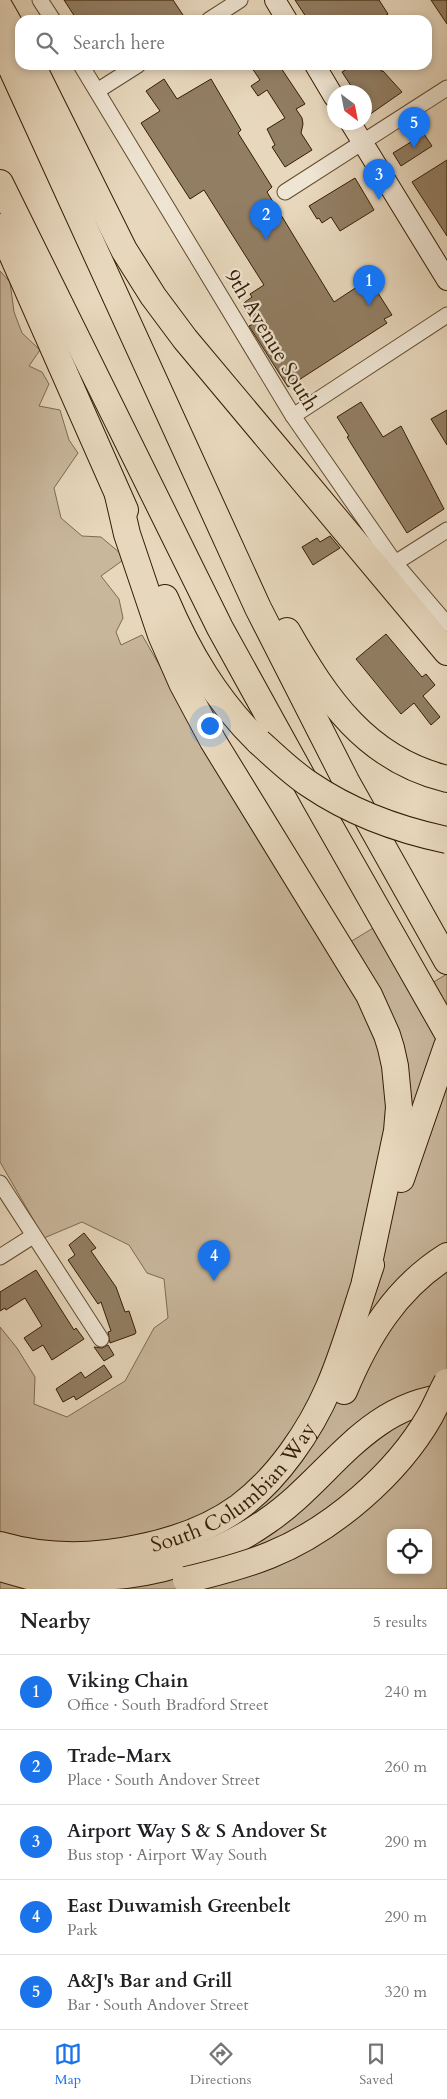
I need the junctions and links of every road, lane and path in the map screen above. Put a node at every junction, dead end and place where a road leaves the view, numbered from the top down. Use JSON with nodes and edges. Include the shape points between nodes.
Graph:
{"nodes":[{"id":1,"x":40,"y":0,"type":"edge"},
{"id":2,"x":240,"y":0,"type":"edge"},
{"id":3,"x":275,"y":0,"type":"edge"},
{"id":4,"x":0,"y":8,"type":"edge"},
{"id":5,"x":50,"y":15,"type":"edge"},
{"id":6,"x":217,"y":15,"type":"edge"},
{"id":7,"x":284,"y":15,"type":"edge"},
{"id":8,"x":15,"y":34,"type":"edge"},
{"id":9,"x":0,"y":43,"type":"edge"},
{"id":10,"x":34,"y":70,"type":"edge"},
{"id":11,"x":84,"y":70,"type":"edge"},
{"id":12,"x":130,"y":70,"type":"edge"},
{"id":13,"x":318,"y":70,"type":"edge"},
{"id":14,"x":327,"y":85,"type":"edge"},
{"id":15,"x":447,"y":88,"type":"edge"},
{"id":16,"x":97,"y":91,"type":"junction"},
{"id":17,"x":355,"y":130,"type":"edge"},
{"id":18,"x":362,"y":142,"type":"junction"},
{"id":19,"x":0,"y":184,"type":"edge"},
{"id":20,"x":285,"y":192,"type":"dead end"},
{"id":21,"x":0,"y":227,"type":"edge"},
{"id":22,"x":447,"y":280,"type":"edge"},
{"id":23,"x":447,"y":315,"type":"edge"},
{"id":24,"x":293,"y":416,"type":"junction"},
{"id":25,"x":447,"y":530,"type":"edge"},
{"id":26,"x":395,"y":562,"type":"junction"},
{"id":27,"x":265,"y":605,"type":"junction"},
{"id":28,"x":447,"y":624,"type":"edge"},
{"id":29,"x":170,"y":631,"type":"junction"},
{"id":30,"x":447,"y":652,"type":"edge"},
{"id":31,"x":259,"y":742,"type":"junction"},
{"id":32,"x":447,"y":780,"type":"edge"},
{"id":33,"x":447,"y":823,"type":"edge"},
{"id":34,"x":447,"y":840,"type":"edge"},
{"id":35,"x":447,"y":961,"type":"edge"},
{"id":36,"x":447,"y":1032,"type":"edge"},
{"id":37,"x":447,"y":1046,"type":"edge"},
{"id":38,"x":0,"y":1183,"type":"edge"},
{"id":39,"x":34,"y":1236,"type":"junction"},
{"id":40,"x":0,"y":1257,"type":"edge"},
{"id":41,"x":439,"y":1261,"type":"edge"},
{"id":42,"x":365,"y":1282,"type":"junction"},
{"id":43,"x":101,"y":1339,"type":"dead end"},
{"id":44,"x":447,"y":1382,"type":"edge"},
{"id":45,"x":447,"y":1397,"type":"edge"},
{"id":46,"x":240,"y":1506,"type":"junction"},
{"id":47,"x":0,"y":1545,"type":"edge"},
{"id":48,"x":0,"y":1568,"type":"edge"},
{"id":49,"x":39,"y":1579,"type":"junction"}],
"edges":[{"from":1,"to":5,"type":"street"},
{"from":2,"to":6,"type":"street"},
{"from":3,"to":7,"type":"main road"},
{"from":4,"to":8,"type":"highway"},
{"from":9,"to":27,"type":"highway","via":[[193,470],[218,492]]},
{"from":10,"to":30,"type":"highway","via":[[124,250],[153,296],[185,339]]},
{"from":11,"to":16,"type":"street","name":"9th Avenue South"},
{"from":12,"to":16,"type":"street"},
{"from":13,"to":14,"type":"main road"},
{"from":15,"to":18,"type":"street"},
{"from":16,"to":24,"type":"street","name":"9th Avenue South"},
{"from":17,"to":18,"type":"main road"},
{"from":18,"to":20,"type":"street"},
{"from":18,"to":22,"type":"main road"},
{"from":19,"to":36,"type":"highway","bridge":true,"via":[[220,628]]},
{"from":21,"to":29,"type":"highway","via":[[118,495]]},
{"from":23,"to":24,"type":"street"},
{"from":24,"to":26,"type":"street","name":"9th Avenue South"},
{"from":25,"to":26,"type":"street"},
{"from":26,"to":28,"type":"street","name":"9th Avenue South"},
{"from":27,"to":32,"type":"highway","via":[[351,725],[392,756]]},
{"from":27,"to":35,"type":"highway","bridge":true,"via":[[346,781]]},
{"from":29,"to":31,"type":"highway","via":[[217,696]]},
{"from":29,"to":42,"type":"highway","via":[[176,672],[197,712],[376,1007],[391,1048],[396,1066],[397,1131]]},
{"from":31,"to":33,"type":"highway","bridge":true,"via":[[348,796],[397,813]]},
{"from":31,"to":34,"type":"highway","bridge":true,"via":[[307,782],[344,804],[411,831]]},
{"from":37,"to":42,"type":"highway"},
{"from":38,"to":39,"type":"street"},
{"from":39,"to":40,"type":"street"},
{"from":39,"to":43,"type":"street"},
{"from":41,"to":46,"type":"highway","via":[[402,1293],[371,1334],[341,1398],[311,1445],[295,1463]]},
{"from":42,"to":46,"type":"highway","name":"South Columbian Way","via":[[318,1409],[283,1463]]},
{"from":44,"to":49,"type":"highway","bridge":true,"via":[[430,1416],[399,1458],[375,1484],[332,1520],[303,1539],[235,1567],[186,1580],[146,1585]]},
{"from":45,"to":49,"type":"highway","via":[[404,1408],[379,1422],[279,1512],[218,1549],[126,1575]]},
{"from":46,"to":47,"type":"highway","name":"South Columbian Way","via":[[187,1534],[125,1551],[53,1555]]},
{"from":48,"to":49,"type":"highway"}]}
